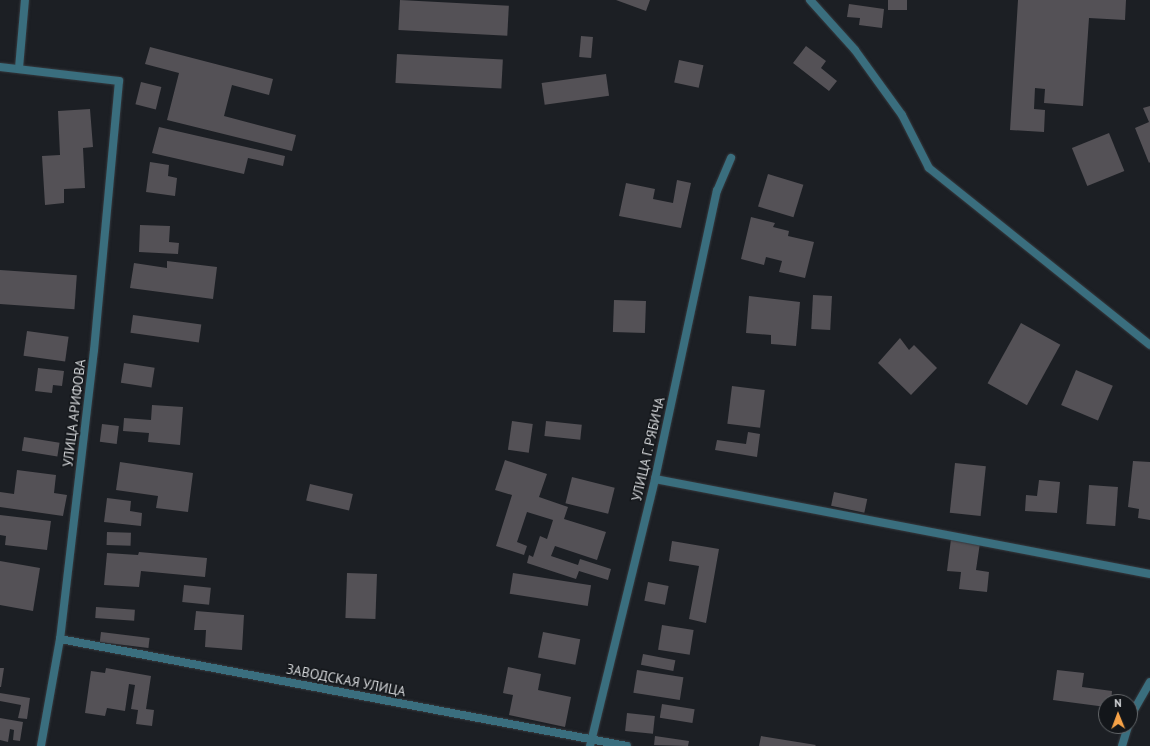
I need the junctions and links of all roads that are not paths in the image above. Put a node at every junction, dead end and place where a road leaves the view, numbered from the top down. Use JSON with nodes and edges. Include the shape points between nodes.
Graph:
{"nodes":[{"id":1,"x":25,"y":0,"type":"edge"},
{"id":2,"x":810,"y":0,"type":"edge"},
{"id":3,"x":0,"y":67,"type":"edge"},
{"id":4,"x":19,"y":68,"type":"junction"},
{"id":5,"x":731,"y":158,"type":"dead end"},
{"id":6,"x":1150,"y":345,"type":"edge"},
{"id":7,"x":655,"y":479,"type":"junction"},
{"id":8,"x":1150,"y":574,"type":"edge"},
{"id":9,"x":60,"y":640,"type":"junction"},
{"id":10,"x":1150,"y":682,"type":"edge"},
{"id":11,"x":1138,"y":703,"type":"edge"},
{"id":12,"x":1126,"y":734,"type":"edge"},
{"id":13,"x":591,"y":743,"type":"edge"},
{"id":14,"x":41,"y":746,"type":"edge"},
{"id":15,"x":627,"y":746,"type":"edge"},
{"id":16,"x":1122,"y":746,"type":"edge"}],
"edges":[{"from":1,"to":4,"type":"street"},
{"from":2,"to":6,"type":"street","via":[[855,50],[902,115],[929,168]]},
{"from":3,"to":4,"type":"street"},
{"from":4,"to":9,"type":"street","name":"УЛИЦА АРИФОВА","via":[[119,81],[94,350]]},
{"from":5,"to":7,"type":"street","name":"УЛИЦА Г. РЯБИЧА","via":[[717,191]]},
{"from":7,"to":8,"type":"street","via":[[954,533]]},
{"from":7,"to":13,"type":"street","name":"УЛИЦА Г. РЯБИЧА"},
{"from":9,"to":13,"type":"street","name":"ЗАВОДСКАЯ УЛИЦА"},
{"from":9,"to":14,"type":"street","name":"УЛИЦА АРИФОВА"},
{"from":10,"to":11,"type":"street"},
{"from":12,"to":16,"type":"street"},
{"from":13,"to":15,"type":"street","name":"ЗАВОДСКАЯ УЛИЦА"}]}
